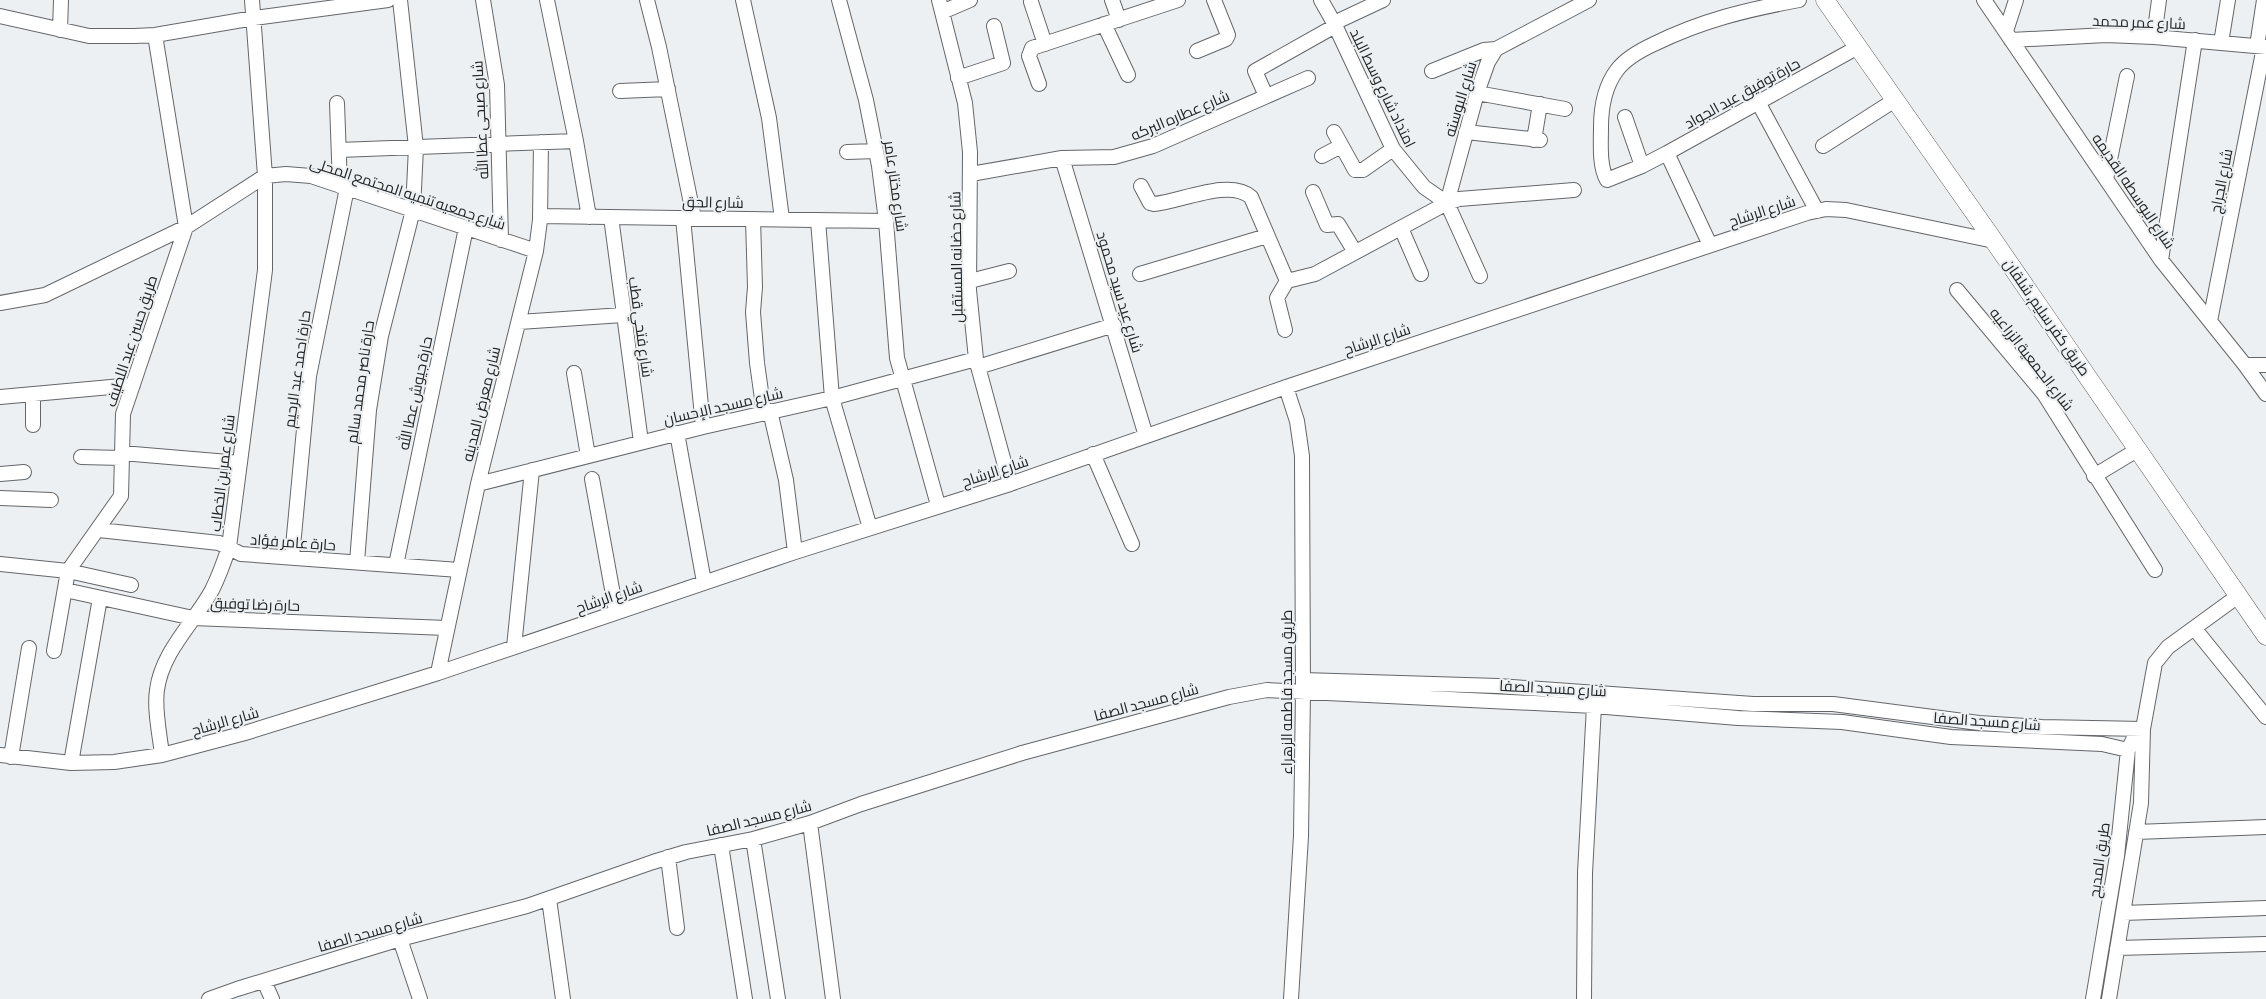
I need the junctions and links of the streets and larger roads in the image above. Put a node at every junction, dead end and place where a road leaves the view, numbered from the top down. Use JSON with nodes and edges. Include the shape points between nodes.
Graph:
{"nodes":[{"id":1,"x":61,"y":0,"type":"edge"},
{"id":2,"x":252,"y":0,"type":"edge"},
{"id":3,"x":388,"y":0,"type":"edge"},
{"id":4,"x":400,"y":0,"type":"edge"},
{"id":5,"x":483,"y":0,"type":"edge"},
{"id":6,"x":547,"y":0,"type":"edge"},
{"id":7,"x":647,"y":0,"type":"edge"},
{"id":8,"x":742,"y":0,"type":"edge"},
{"id":9,"x":839,"y":0,"type":"edge"},
{"id":10,"x":970,"y":0,"type":"edge"},
{"id":11,"x":1112,"y":0,"type":"edge"},
{"id":12,"x":1214,"y":0,"type":"edge"},
{"id":13,"x":1321,"y":0,"type":"edge"},
{"id":14,"x":1383,"y":0,"type":"edge"},
{"id":15,"x":1589,"y":0,"type":"edge"},
{"id":16,"x":1799,"y":0,"type":"edge"},
{"id":17,"x":1825,"y":0,"type":"edge"},
{"id":18,"x":1984,"y":0,"type":"edge"},
{"id":19,"x":2016,"y":0,"type":"edge"},
{"id":20,"x":2159,"y":0,"type":"edge"},
{"id":21,"x":2228,"y":0,"type":"edge"},
{"id":22,"x":2264,"y":0,"type":"edge"},
{"id":23,"x":1171,"y":1,"type":"edge"},
{"id":24,"x":1031,"y":2,"type":"dead end"},
{"id":25,"x":324,"y":4,"type":"edge"},
{"id":26,"x":941,"y":6,"type":"edge"},
{"id":27,"x":0,"y":16,"type":"edge"},
{"id":28,"x":254,"y":18,"type":"junction"},
{"id":29,"x":1118,"y":20,"type":"junction"},
{"id":30,"x":1104,"y":24,"type":"junction"},
{"id":31,"x":1334,"y":24,"type":"junction"},
{"id":32,"x":994,"y":26,"type":"dead end"},
{"id":33,"x":60,"y":30,"type":"junction"},
{"id":34,"x":155,"y":35,"type":"junction"},
{"id":35,"x":2008,"y":36,"type":"junction"},
{"id":36,"x":2154,"y":36,"type":"junction"},
{"id":37,"x":2195,"y":40,"type":"junction"},
{"id":38,"x":2221,"y":43,"type":"junction"},
{"id":39,"x":1045,"y":44,"type":"junction"},
{"id":40,"x":1858,"y":47,"type":"junction"},
{"id":41,"x":2262,"y":47,"type":"edge"},
{"id":42,"x":1496,"y":49,"type":"junction"},
{"id":43,"x":1197,"y":51,"type":"dead end"},
{"id":44,"x":1432,"y":71,"type":"dead end"},
{"id":45,"x":1128,"y":76,"type":"dead end"},
{"id":46,"x":2128,"y":76,"type":"dead end"},
{"id":47,"x":958,"y":78,"type":"junction"},
{"id":48,"x":1308,"y":78,"type":"dead end"},
{"id":49,"x":1039,"y":84,"type":"dead end"},
{"id":50,"x":668,"y":89,"type":"junction"},
{"id":51,"x":620,"y":91,"type":"dead end"},
{"id":52,"x":1477,"y":93,"type":"junction"},
{"id":53,"x":1266,"y":96,"type":"junction"},
{"id":54,"x":1895,"y":100,"type":"junction"},
{"id":55,"x":1758,"y":102,"type":"junction"},
{"id":56,"x":337,"y":104,"type":"dead end"},
{"id":57,"x":1540,"y":104,"type":"junction"},
{"id":58,"x":1565,"y":109,"type":"dead end"},
{"id":59,"x":1625,"y":117,"type":"dead end"},
{"id":60,"x":1334,"y":132,"type":"dead end"},
{"id":61,"x":1466,"y":132,"type":"junction"},
{"id":62,"x":576,"y":141,"type":"junction"},
{"id":63,"x":541,"y":142,"type":"junction"},
{"id":64,"x":499,"y":144,"type":"junction"},
{"id":65,"x":1341,"y":146,"type":"junction"},
{"id":66,"x":1823,"y":146,"type":"dead end"},
{"id":67,"x":416,"y":147,"type":"junction"},
{"id":68,"x":1393,"y":149,"type":"junction"},
{"id":69,"x":339,"y":150,"type":"junction"},
{"id":70,"x":876,"y":151,"type":"junction"},
{"id":71,"x":847,"y":152,"type":"dead end"},
{"id":72,"x":1667,"y":153,"type":"junction"},
{"id":73,"x":1322,"y":156,"type":"dead end"},
{"id":74,"x":1062,"y":158,"type":"junction"},
{"id":75,"x":1642,"y":166,"type":"junction"},
{"id":76,"x":971,"y":174,"type":"junction"},
{"id":77,"x":265,"y":176,"type":"junction"},
{"id":78,"x":2106,"y":179,"type":"junction"},
{"id":79,"x":1141,"y":186,"type":"dead end"},
{"id":80,"x":343,"y":187,"type":"junction"},
{"id":81,"x":1574,"y":190,"type":"dead end"},
{"id":82,"x":1313,"y":192,"type":"dead end"},
{"id":83,"x":1447,"y":203,"type":"junction"},
{"id":84,"x":413,"y":210,"type":"junction"},
{"id":85,"x":1817,"y":211,"type":"junction"},
{"id":86,"x":540,"y":216,"type":"junction"},
{"id":87,"x":589,"y":216,"type":"junction"},
{"id":88,"x":610,"y":217,"type":"junction"},
{"id":89,"x":688,"y":218,"type":"junction"},
{"id":90,"x":753,"y":219,"type":"junction"},
{"id":91,"x":782,"y":219,"type":"junction"},
{"id":92,"x":818,"y":220,"type":"junction"},
{"id":93,"x":886,"y":221,"type":"junction"},
{"id":94,"x":186,"y":227,"type":"junction"},
{"id":95,"x":466,"y":228,"type":"junction"},
{"id":96,"x":1401,"y":228,"type":"junction"},
{"id":97,"x":1267,"y":236,"type":"junction"},
{"id":98,"x":501,"y":240,"type":"junction"},
{"id":99,"x":1994,"y":241,"type":"junction"},
{"id":100,"x":1710,"y":245,"type":"junction"},
{"id":101,"x":536,"y":252,"type":"junction"},
{"id":102,"x":1355,"y":252,"type":"junction"},
{"id":103,"x":2160,"y":260,"type":"junction"},
{"id":104,"x":1009,"y":271,"type":"dead end"},
{"id":105,"x":1140,"y":274,"type":"dead end"},
{"id":106,"x":1421,"y":274,"type":"dead end"},
{"id":107,"x":1480,"y":276,"type":"dead end"},
{"id":108,"x":970,"y":281,"type":"junction"},
{"id":109,"x":1287,"y":281,"type":"junction"},
{"id":110,"x":1957,"y":290,"type":"dead end"},
{"id":111,"x":0,"y":303,"type":"edge"},
{"id":112,"x":623,"y":315,"type":"junction"},
{"id":113,"x":2210,"y":321,"type":"junction"},
{"id":114,"x":518,"y":322,"type":"junction"},
{"id":115,"x":1114,"y":325,"type":"junction"},
{"id":116,"x":1285,"y":330,"type":"dead end"},
{"id":117,"x":977,"y":363,"type":"junction"},
{"id":118,"x":2246,"y":365,"type":"junction"},
{"id":119,"x":2266,"y":365,"type":"edge"},
{"id":120,"x":574,"y":374,"type":"dead end"},
{"id":121,"x":901,"y":379,"type":"junction"},
{"id":122,"x":133,"y":385,"type":"junction"},
{"id":123,"x":1286,"y":387,"type":"junction"},
{"id":124,"x":33,"y":394,"type":"junction"},
{"id":125,"x":2266,"y":394,"type":"edge"},
{"id":126,"x":0,"y":397,"type":"edge"},
{"id":127,"x":832,"y":398,"type":"junction"},
{"id":128,"x":767,"y":412,"type":"junction"},
{"id":129,"x":33,"y":425,"type":"dead end"},
{"id":130,"x":702,"y":426,"type":"junction"},
{"id":131,"x":678,"y":433,"type":"junction"},
{"id":132,"x":1146,"y":436,"type":"junction"},
{"id":133,"x":641,"y":442,"type":"junction"},
{"id":134,"x":2138,"y":450,"type":"junction"},
{"id":135,"x":1094,"y":454,"type":"junction"},
{"id":136,"x":122,"y":456,"type":"junction"},
{"id":137,"x":588,"y":456,"type":"junction"},
{"id":138,"x":81,"y":457,"type":"dead end"},
{"id":139,"x":0,"y":460,"type":"edge"},
{"id":140,"x":240,"y":463,"type":"junction"},
{"id":141,"x":532,"y":470,"type":"junction"},
{"id":142,"x":24,"y":472,"type":"dead end"},
{"id":143,"x":1,"y":474,"type":"edge"},
{"id":144,"x":2094,"y":476,"type":"junction"},
{"id":145,"x":592,"y":479,"type":"dead end"},
{"id":146,"x":478,"y":484,"type":"junction"},
{"id":147,"x":1010,"y":484,"type":"junction"},
{"id":148,"x":0,"y":498,"type":"edge"},
{"id":149,"x":51,"y":500,"type":"dead end"},
{"id":150,"x":938,"y":505,"type":"junction"},
{"id":151,"x":870,"y":528,"type":"junction"},
{"id":152,"x":98,"y":530,"type":"junction"},
{"id":153,"x":1132,"y":544,"type":"dead end"},
{"id":154,"x":229,"y":547,"type":"junction"},
{"id":155,"x":795,"y":552,"type":"junction"},
{"id":156,"x":292,"y":557,"type":"junction"},
{"id":157,"x":357,"y":562,"type":"junction"},
{"id":158,"x":0,"y":564,"type":"edge"},
{"id":159,"x":396,"y":565,"type":"junction"},
{"id":160,"x":459,"y":570,"type":"junction"},
{"id":161,"x":2155,"y":570,"type":"dead end"},
{"id":162,"x":68,"y":571,"type":"junction"},
{"id":163,"x":704,"y":582,"type":"junction"},
{"id":164,"x":131,"y":585,"type":"dead end"},
{"id":165,"x":65,"y":590,"type":"junction"},
{"id":166,"x":2238,"y":596,"type":"junction"},
{"id":167,"x":100,"y":598,"type":"junction"},
{"id":168,"x":616,"y":612,"type":"junction"},
{"id":169,"x":193,"y":618,"type":"junction"},
{"id":170,"x":447,"y":628,"type":"junction"},
{"id":171,"x":2194,"y":628,"type":"junction"},
{"id":172,"x":2266,"y":636,"type":"edge"},
{"id":173,"x":514,"y":647,"type":"junction"},
{"id":174,"x":29,"y":648,"type":"dead end"},
{"id":175,"x":54,"y":651,"type":"dead end"},
{"id":176,"x":438,"y":673,"type":"junction"},
{"id":177,"x":1303,"y":685,"type":"junction"},
{"id":178,"x":1594,"y":706,"type":"junction"},
{"id":179,"x":2266,"y":717,"type":"edge"},
{"id":180,"x":2143,"y":730,"type":"junction"},
{"id":181,"x":2128,"y":750,"type":"junction"},
{"id":182,"x":162,"y":755,"type":"junction"},
{"id":183,"x":6,"y":756,"type":"edge"},
{"id":184,"x":71,"y":763,"type":"junction"},
{"id":185,"x":810,"y":823,"type":"junction"},
{"id":186,"x":2266,"y":827,"type":"edge"},
{"id":187,"x":2136,"y":832,"type":"junction"},
{"id":188,"x":753,"y":839,"type":"junction"},
{"id":189,"x":721,"y":845,"type":"junction"},
{"id":190,"x":668,"y":857,"type":"junction"},
{"id":191,"x":549,"y":898,"type":"junction"},
{"id":192,"x":2266,"y":908,"type":"edge"},
{"id":193,"x":2123,"y":913,"type":"junction"},
{"id":194,"x":677,"y":928,"type":"dead end"},
{"id":195,"x":400,"y":939,"type":"junction"},
{"id":196,"x":2266,"y":944,"type":"edge"},
{"id":197,"x":2118,"y":948,"type":"junction"},
{"id":198,"x":264,"y":981,"type":"junction"},
{"id":199,"x":209,"y":999,"type":"edge"},
{"id":200,"x":272,"y":999,"type":"edge"},
{"id":201,"x":420,"y":999,"type":"edge"},
{"id":202,"x":563,"y":999,"type":"edge"},
{"id":203,"x":745,"y":999,"type":"edge"},
{"id":204,"x":778,"y":999,"type":"edge"},
{"id":205,"x":833,"y":999,"type":"edge"},
{"id":206,"x":1291,"y":999,"type":"edge"},
{"id":207,"x":1584,"y":999,"type":"edge"},
{"id":208,"x":2093,"y":999,"type":"edge"},
{"id":209,"x":2109,"y":999,"type":"edge"}],
"edges":[{"from":1,"to":33,"type":"street"},
{"from":2,"to":28,"type":"street","name":"شارع عمر بن الخطاب"},
{"from":3,"to":25,"type":"street"},
{"from":4,"to":67,"type":"street","name":"حارة ناصر محمد سالم"},
{"from":5,"to":64,"type":"street","name":"شارع صبحى عطا الله","via":[[497,85]]},
{"from":6,"to":62,"type":"street"},
{"from":7,"to":50,"type":"street"},
{"from":8,"to":91,"type":"street","via":[[769,118]]},
{"from":9,"to":70,"type":"street","name":"شارع مختار عامر"},
{"from":10,"to":26,"type":"street"},
{"from":11,"to":29,"type":"street"},
{"from":12,"to":43,"type":"street","via":[[1228,35],[1226,39]]},
{"from":13,"to":31,"type":"street","name":"امتداد شارع وسط البلد"},
{"from":14,"to":31,"type":"street"},
{"from":15,"to":42,"type":"street","name":"شارع البوسته"},
{"from":16,"to":75,"type":"street","name":"حارة توفيق عبد الجواد","via":[[1718,17],[1642,50],[1617,69],[1603,102],[1601,152],[1605,177],[1607,180]]},
{"from":17,"to":40,"type":"street","name":"طريق كفر سليم, شلقان"},
{"from":18,"to":35,"type":"street","name":"شارع البوسطه القديمه"},
{"from":19,"to":35,"type":"street"},
{"from":20,"to":36,"type":"street"},
{"from":21,"to":38,"type":"street"},
{"from":22,"to":41,"type":"street","name":"شارع الجراج"},
{"from":23,"to":29,"type":"street"},
{"from":24,"to":39,"type":"street"},
{"from":25,"to":28,"type":"street"},
{"from":26,"to":47,"type":"street","name":"شارع حضانه المستقبل"},
{"from":27,"to":33,"type":"street"},
{"from":28,"to":34,"type":"street"},
{"from":28,"to":77,"type":"street","name":"شارع عمر بن الخطاب"},
{"from":29,"to":30,"type":"street"},
{"from":30,"to":39,"type":"street"},
{"from":30,"to":45,"type":"street"},
{"from":31,"to":53,"type":"street","via":[[1255,72]]},
{"from":31,"to":68,"type":"street","name":"امتداد شارع وسط البلد"},
{"from":32,"to":47,"type":"street","via":[[1003,62]]},
{"from":33,"to":34,"type":"street","via":[[100,37]]},
{"from":34,"to":94,"type":"street"},
{"from":35,"to":36,"type":"street","name":"شارع عمر محمد"},
{"from":35,"to":78,"type":"street","name":"شارع البوسطه القديمه"},
{"from":36,"to":37,"type":"street","name":"شارع عمر محمد"},
{"from":37,"to":38,"type":"street","name":"شارع عمر محمد"},
{"from":37,"to":103,"type":"street"},
{"from":38,"to":41,"type":"street","name":"شارع عمر محمد"},
{"from":39,"to":49,"type":"street","via":[[1032,48],[1029,53]]},
{"from":40,"to":54,"type":"street","name":"طريق كفر سليم, شلقان"},
{"from":40,"to":55,"type":"street","name":"حارة توفيق عبد الجواد"},
{"from":41,"to":113,"type":"street","name":"شارع الجراج"},
{"from":42,"to":44,"type":"street","via":[[1484,50]]},
{"from":42,"to":52,"type":"street","name":"شارع البوسته"},
{"from":46,"to":78,"type":"street"},
{"from":47,"to":76,"type":"street","name":"شارع حضانه المستقبل","via":[[965,103]]},
{"from":48,"to":53,"type":"street","name":"شارع عطاره البركه"},
{"from":50,"to":51,"type":"street"},
{"from":50,"to":89,"type":"street"},
{"from":52,"to":57,"type":"street"},
{"from":52,"to":61,"type":"street","name":"شارع البوسته"},
{"from":53,"to":74,"type":"street","name":"شارع عطاره البركه","via":[[1140,150],[1114,157]]},
{"from":54,"to":66,"type":"street"},
{"from":54,"to":99,"type":"street","name":"طريق كفر سليم, شلقان"},
{"from":55,"to":72,"type":"street","name":"حارة توفيق عبد الجواد"},
{"from":55,"to":85,"type":"street"},
{"from":56,"to":69,"type":"street","name":"حارة احمد عبد الرحيم"},
{"from":57,"to":58,"type":"street"},
{"from":57,"to":61,"type":"street","via":[[1537,140]]},
{"from":59,"to":75,"type":"street"},
{"from":60,"to":65,"type":"street"},
{"from":61,"to":83,"type":"street","name":"شارع البوسته"},
{"from":62,"to":63,"type":"street"},
{"from":62,"to":87,"type":"street"},
{"from":63,"to":64,"type":"street"},
{"from":63,"to":86,"type":"street","name":"شارع معرض المدينه"},
{"from":64,"to":67,"type":"street"},
{"from":64,"to":98,"type":"street","name":"شارع صبحى عطا الله"},
{"from":65,"to":68,"type":"street","via":[[1358,171]]},
{"from":65,"to":73,"type":"street"},
{"from":67,"to":69,"type":"street"},
{"from":67,"to":84,"type":"street","name":"حارة ناصر محمد سالم"},
{"from":68,"to":83,"type":"street","name":"امتداد شارع وسط البلد","via":[[1424,187]]},
{"from":69,"to":80,"type":"street","name":"حارة احمد عبد الرحيم"},
{"from":70,"to":71,"type":"street"},
{"from":70,"to":93,"type":"street","name":"شارع مختار عامر"},
{"from":72,"to":75,"type":"street","name":"حارة توفيق عبد الجواد"},
{"from":72,"to":100,"type":"street"},
{"from":74,"to":76,"type":"street","name":"شارع عطاره البركه"},
{"from":74,"to":115,"type":"street","name":"شارع عيد سيد محمود"},
{"from":76,"to":108,"type":"street","name":"شارع حضانه المستقبل"},
{"from":77,"to":80,"type":"street","name":"شارع جمعيه تنميه المجتمع المحلى","via":[[310,176]]},
{"from":77,"to":94,"type":"street","name":"شارع جمعيه تنميه المجتمع المحلى"},
{"from":77,"to":140,"type":"street","name":"شارع عمر بن الخطاب","via":[[265,270]]},
{"from":78,"to":103,"type":"street","name":"شارع البوسطه القديمه"},
{"from":79,"to":97,"type":"street","via":[[1150,203],[1154,204],[1222,190],[1239,191],[1251,197]]},
{"from":80,"to":84,"type":"street","name":"شارع جمعيه تنميه المجتمع المحلى"},
{"from":80,"to":156,"type":"street","name":"حارة احمد عبد الرحيم","via":[[309,376]]},
{"from":81,"to":83,"type":"street","via":[[1478,196]]},
{"from":82,"to":102,"type":"street","via":[[1327,225],[1338,224]]},
{"from":83,"to":96,"type":"street"},
{"from":83,"to":107,"type":"street"},
{"from":84,"to":95,"type":"street","name":"شارع جمعيه تنميه المجتمع المحلى"},
{"from":84,"to":157,"type":"street","name":"حارة ناصر محمد سالم","via":[[382,336],[370,410]]},
{"from":85,"to":99,"type":"street","name":"شارع الرشاح","via":[[1846,210]]},
{"from":85,"to":100,"type":"street","name":"شارع الرشاح"},
{"from":86,"to":87,"type":"street","name":"شارع الحق"},
{"from":86,"to":101,"type":"street","name":"شارع معرض المدينه"},
{"from":87,"to":88,"type":"street","name":"شارع الحق"},
{"from":88,"to":89,"type":"street","name":"شارع الحق"},
{"from":88,"to":112,"type":"street","name":"شارع فتحي قطب"},
{"from":89,"to":90,"type":"street","name":"شارع الحق"},
{"from":89,"to":130,"type":"street"},
{"from":90,"to":91,"type":"street","name":"شارع الحق"},
{"from":90,"to":128,"type":"street","via":[[753,312],[757,362]]},
{"from":91,"to":92,"type":"street","name":"شارع الحق"},
{"from":92,"to":93,"type":"street","name":"شارع الحق"},
{"from":92,"to":127,"type":"street"},
{"from":93,"to":121,"type":"street","name":"شارع مختار عامر"},
{"from":94,"to":111,"type":"street","name":"شارع جمعيه تنميه المجتمع المحلى","via":[[45,295]]},
{"from":94,"to":122,"type":"street","name":"طريق حسن عبد اللطيف"},
{"from":95,"to":98,"type":"street","name":"شارع جمعيه تنميه المجتمع المحلى"},
{"from":95,"to":159,"type":"street","name":"حارة جيوش عطا الله"},
{"from":96,"to":102,"type":"street"},
{"from":96,"to":106,"type":"street"},
{"from":97,"to":105,"type":"street"},
{"from":97,"to":109,"type":"street"},
{"from":98,"to":101,"type":"street","name":"شارع جمعيه تنميه المجتمع المحلى"},
{"from":99,"to":134,"type":"street","name":"طريق كفر سليم, شلقان"},
{"from":100,"to":123,"type":"street","name":"شارع الرشاح"},
{"from":101,"to":114,"type":"street","name":"شارع معرض المدينه"},
{"from":102,"to":109,"type":"street","via":[[1315,274]]},
{"from":103,"to":113,"type":"street","name":"شارع البوسطه القديمه"},
{"from":104,"to":108,"type":"street"},
{"from":108,"to":117,"type":"street","name":"شارع حضانه المستقبل"},
{"from":109,"to":116,"type":"street","via":[[1277,298]]},
{"from":110,"to":144,"type":"street","name":"شارع الجمعية الزراعيه","via":[[2044,394]]},
{"from":112,"to":114,"type":"street"},
{"from":112,"to":133,"type":"street","name":"شارع فتحي قطب"},
{"from":113,"to":118,"type":"street","name":"شارع البوسطه القديمه"},
{"from":114,"to":146,"type":"street","name":"شارع معرض المدينه"},
{"from":115,"to":117,"type":"street","name":"شارع مسجد الإحسان"},
{"from":115,"to":132,"type":"street","name":"شارع عيد سيد محمود"},
{"from":117,"to":121,"type":"street","name":"شارع مسجد الإحسان"},
{"from":117,"to":147,"type":"street","name":"شارع حضانه المستقبل"},
{"from":118,"to":119,"type":"street"},
{"from":118,"to":125,"type":"street","name":"شارع البوسطه القديمه"},
{"from":120,"to":137,"type":"street"},
{"from":121,"to":127,"type":"street","name":"شارع مسجد الإحسان"},
{"from":121,"to":150,"type":"street","name":"شارع مختار عامر"},
{"from":122,"to":124,"type":"street"},
{"from":122,"to":136,"type":"street","name":"طريق حسن عبد اللطيف","via":[[123,414]]},
{"from":123,"to":132,"type":"street","name":"شارع الرشاح"},
{"from":123,"to":177,"type":"street","name":"طريق مسجد فاطمه الزهراء","via":[[1297,421],[1302,456]]},
{"from":124,"to":126,"type":"street"},
{"from":124,"to":129,"type":"street"},
{"from":127,"to":128,"type":"street","name":"شارع مسجد الإحسان"},
{"from":127,"to":151,"type":"street"},
{"from":128,"to":130,"type":"street","name":"شارع مسجد الإحسان"},
{"from":128,"to":155,"type":"street","via":[[786,480]]},
{"from":130,"to":131,"type":"street","name":"شارع مسجد الإحسان"},
{"from":131,"to":133,"type":"street","name":"شارع مسجد الإحسان"},
{"from":131,"to":163,"type":"street"},
{"from":132,"to":135,"type":"street","name":"شارع الرشاح"},
{"from":133,"to":137,"type":"street","name":"شارع مسجد الإحسان"},
{"from":134,"to":144,"type":"street"},
{"from":134,"to":166,"type":"street","name":"طريق كفر سليم, شلقان"},
{"from":135,"to":147,"type":"street","name":"شارع الرشاح"},
{"from":135,"to":153,"type":"street"},
{"from":136,"to":138,"type":"street"},
{"from":136,"to":140,"type":"street"},
{"from":136,"to":152,"type":"street","name":"طريق حسن عبد اللطيف","via":[[121,496]]},
{"from":137,"to":141,"type":"street","name":"شارع مسجد الإحسان"},
{"from":139,"to":143,"type":"street"},
{"from":140,"to":154,"type":"street","name":"شارع عمر بن الخطاب"},
{"from":141,"to":146,"type":"street","name":"شارع مسجد الإحسان"},
{"from":141,"to":173,"type":"street"},
{"from":142,"to":143,"type":"street"},
{"from":144,"to":161,"type":"street","name":"شارع الجمعية الزراعيه"},
{"from":145,"to":168,"type":"street"},
{"from":146,"to":160,"type":"street","name":"شارع معرض المدينه"},
{"from":147,"to":150,"type":"street","name":"شارع الرشاح"},
{"from":148,"to":149,"type":"street"},
{"from":150,"to":151,"type":"street","name":"شارع الرشاح"},
{"from":151,"to":155,"type":"street","name":"شارع الرشاح"},
{"from":152,"to":154,"type":"street","name":"حارة عامر فؤاد","via":[[219,543]]},
{"from":152,"to":162,"type":"street","name":"طريق حسن عبد اللطيف"},
{"from":154,"to":156,"type":"street","name":"حارة عامر فؤاد","via":[[241,554]]},
{"from":154,"to":169,"type":"street","name":"شارع عمر بن الخطاب","via":[[212,591]]},
{"from":155,"to":163,"type":"street","name":"شارع الرشاح"},
{"from":156,"to":157,"type":"street","name":"حارة عامر فؤاد"},
{"from":157,"to":159,"type":"street","name":"حارة عامر فؤاد"},
{"from":158,"to":162,"type":"street"},
{"from":159,"to":160,"type":"street","name":"حارة عامر فؤاد"},
{"from":160,"to":170,"type":"street","name":"شارع معرض المدينه"},
{"from":162,"to":164,"type":"street"},
{"from":162,"to":165,"type":"street"},
{"from":163,"to":168,"type":"street","name":"شارع الرشاح"},
{"from":165,"to":167,"type":"street","name":"حارة رضا توفيق"},
{"from":165,"to":175,"type":"street"},
{"from":166,"to":171,"type":"street"},
{"from":166,"to":172,"type":"street","name":"طريق كفر سليم, شلقان"},
{"from":167,"to":169,"type":"street","name":"حارة رضا توفيق"},
{"from":167,"to":184,"type":"street"},
{"from":168,"to":173,"type":"street","name":"شارع الرشاح"},
{"from":169,"to":170,"type":"street","name":"حارة رضا توفيق"},
{"from":169,"to":182,"type":"street","name":"شارع عمر بن الخطاب","via":[[166,660],[156,692]]},
{"from":170,"to":176,"type":"street","name":"شارع معرض المدينه"},
{"from":171,"to":179,"type":"street"},
{"from":171,"to":180,"type":"street","via":[[2168,647],[2155,663]]},
{"from":173,"to":176,"type":"street","name":"شارع الرشاح"},
{"from":174,"to":183,"type":"street"},
{"from":176,"to":182,"type":"street","name":"شارع الرشاح","via":[[245,734]]},
{"from":177,"to":178,"type":"street","name":"شارع مسجد الصفا"},
{"from":177,"to":180,"type":"street","name":"شارع مسجد الصفا","via":[[1498,686],[1753,704],[1834,704],[1979,722]]},
{"from":177,"to":185,"type":"street","name":"شارع مسجد الصفا","via":[[1219,699],[1022,753]]},
{"from":177,"to":206,"type":"street","name":"طريق مسجد فاطمه الزهراء","via":[[1301,836]]},
{"from":178,"to":181,"type":"street","name":"شارع مسجد الصفا","via":[[1738,718],[1842,722],[1951,737],[2102,744]]},
{"from":178,"to":207,"type":"street","via":[[1585,873]]},
{"from":180,"to":181,"type":"street","via":[[2136,734]]},
{"from":180,"to":187,"type":"street","via":[[2141,803]]},
{"from":181,"to":208,"type":"street","name":"طريق المدبح","via":[[2118,856]]},
{"from":182,"to":184,"type":"street","name":"شارع الرشاح","via":[[114,762]]},
{"from":183,"to":184,"type":"street","name":"شارع الرشاح"},
{"from":185,"to":188,"type":"street","name":"شارع مسجد الصفا"},
{"from":185,"to":205,"type":"street"},
{"from":186,"to":187,"type":"street"},
{"from":187,"to":193,"type":"street"},
{"from":188,"to":189,"type":"street","name":"شارع مسجد الصفا"},
{"from":188,"to":204,"type":"street"},
{"from":189,"to":190,"type":"street","name":"شارع مسجد الصفا"},
{"from":189,"to":203,"type":"street"},
{"from":190,"to":191,"type":"street","name":"شارع مسجد الصفا"},
{"from":190,"to":194,"type":"street"},
{"from":191,"to":195,"type":"street","name":"شارع مسجد الصفا"},
{"from":191,"to":202,"type":"street"},
{"from":192,"to":193,"type":"street"},
{"from":193,"to":197,"type":"street"},
{"from":195,"to":198,"type":"street","name":"شارع مسجد الصفا"},
{"from":195,"to":201,"type":"street"},
{"from":196,"to":197,"type":"street"},
{"from":197,"to":209,"type":"street"},
{"from":198,"to":199,"type":"street","name":"شارع مسجد الصفا"},
{"from":198,"to":200,"type":"street"}]}
